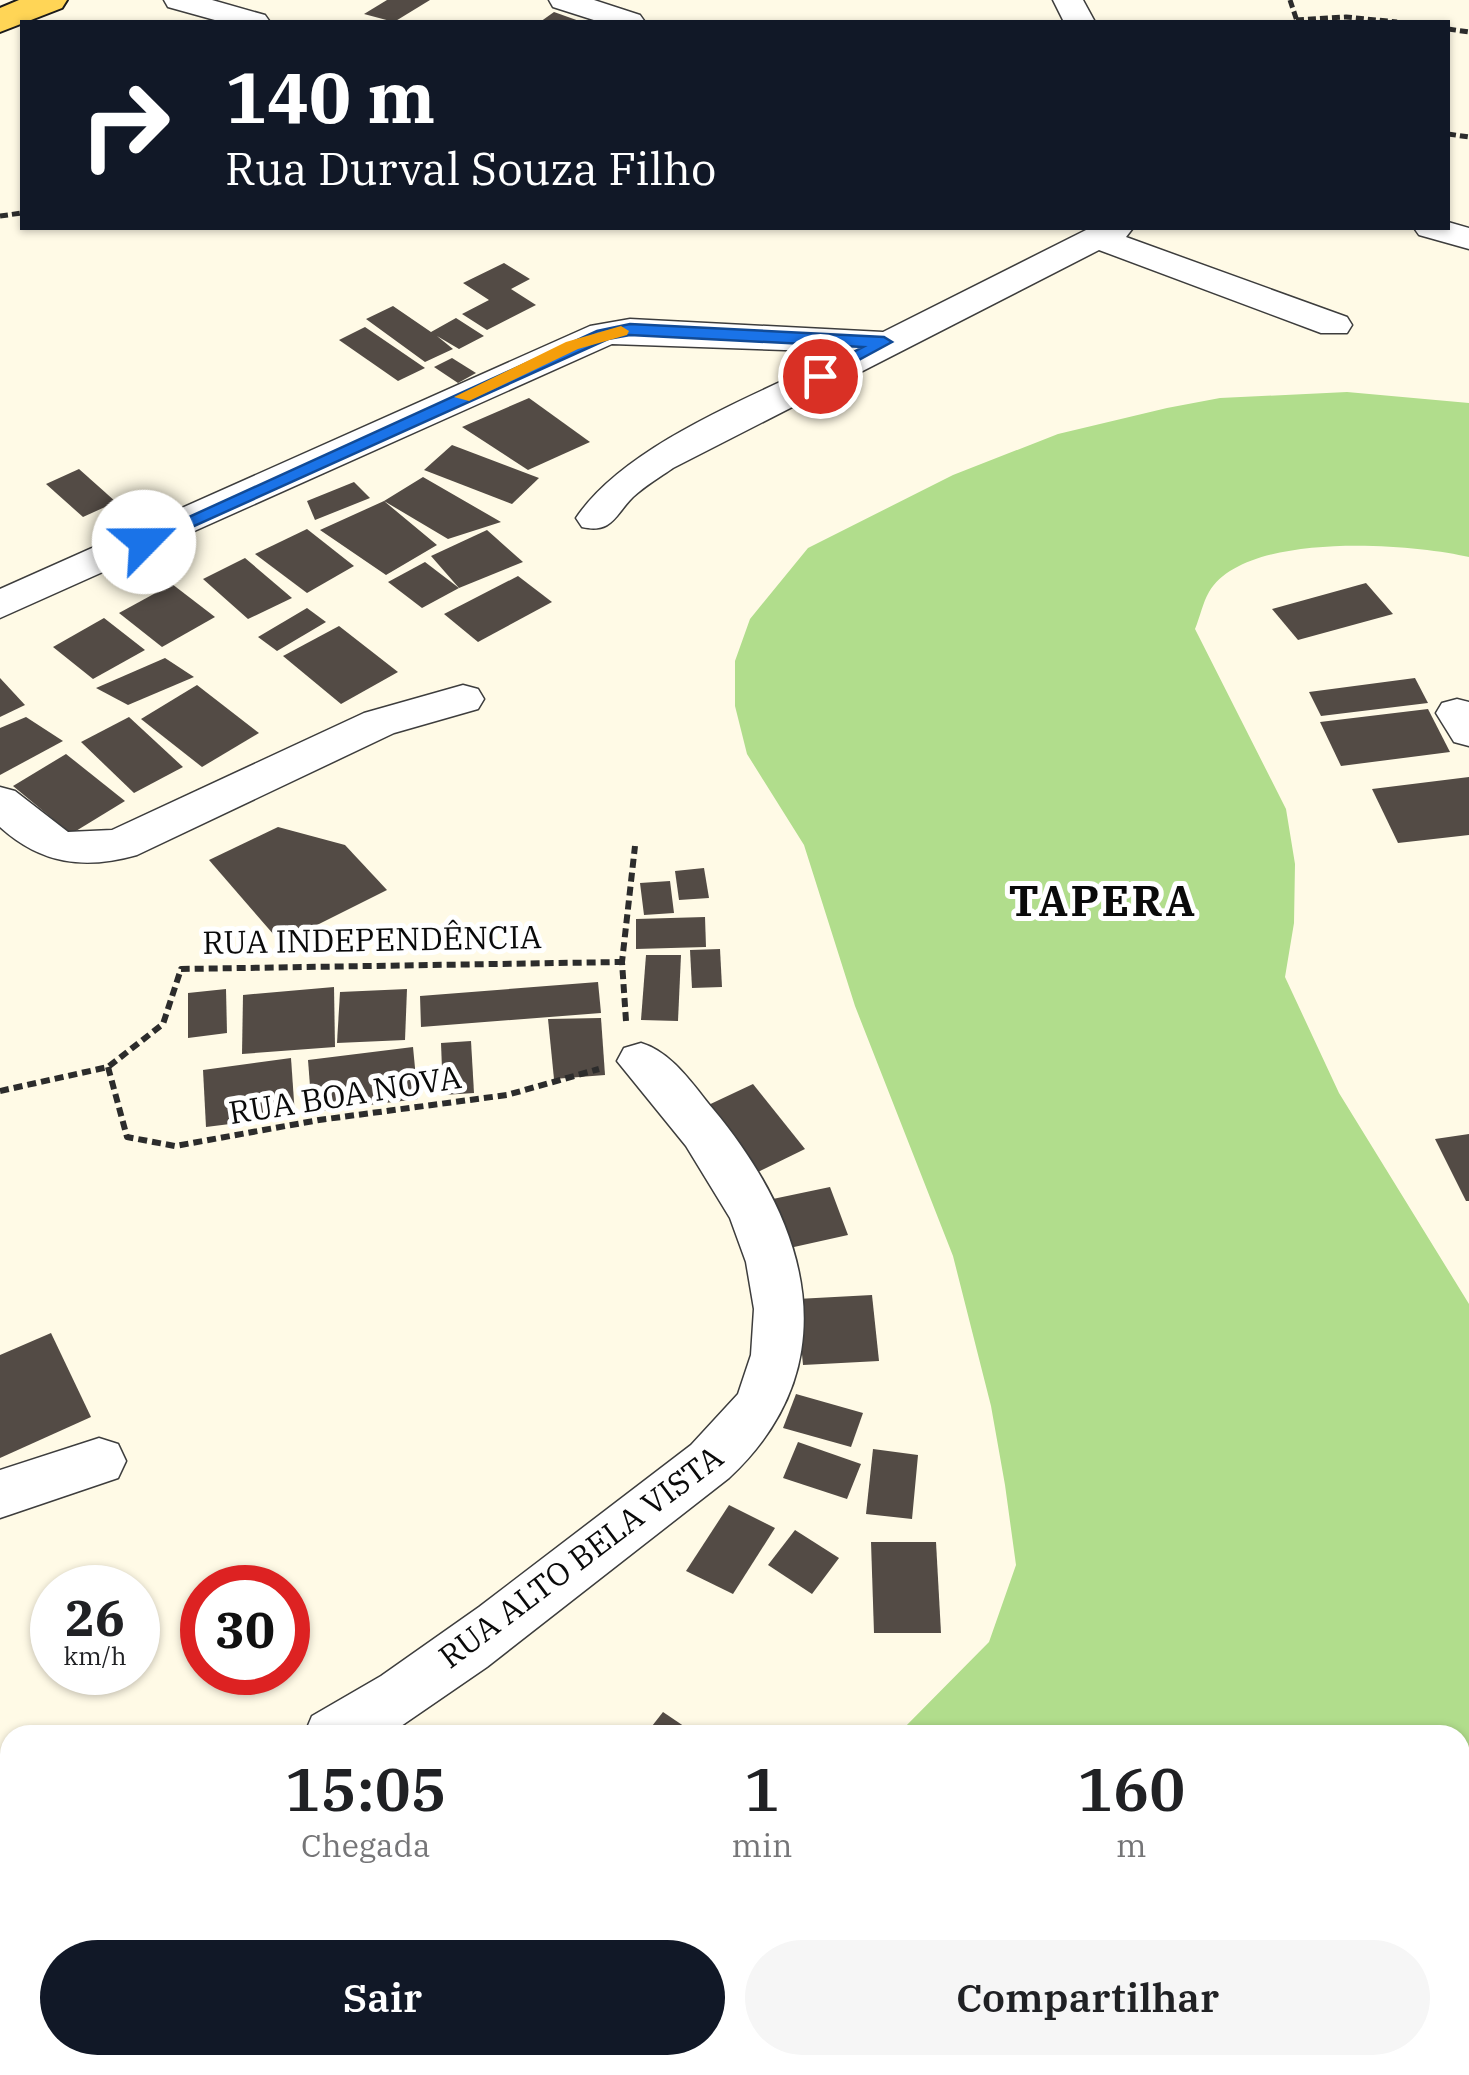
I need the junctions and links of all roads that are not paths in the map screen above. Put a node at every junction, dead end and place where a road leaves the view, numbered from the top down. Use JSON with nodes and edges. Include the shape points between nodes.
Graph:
{"nodes":[{"id":1,"x":49,"y":0,"type":"edge"},
{"id":2,"x":179,"y":0,"type":"edge"},
{"id":3,"x":564,"y":0,"type":"edge"},
{"id":4,"x":0,"y":20,"type":"edge"},
{"id":5,"x":247,"y":20,"type":"edge"},
{"id":6,"x":623,"y":20,"type":"edge"},
{"id":7,"x":1438,"y":230,"type":"edge"},
{"id":8,"x":1107,"y":233,"type":"edge"},
{"id":9,"x":1469,"y":239,"type":"edge"},
{"id":10,"x":1334,"y":325,"type":"dead end"},
{"id":11,"x":884,"y":342,"type":"junction"},
{"id":12,"x":596,"y":518,"type":"dead end"},
{"id":13,"x":0,"y":604,"type":"edge"},
{"id":14,"x":463,"y":699,"type":"dead end"},
{"id":15,"x":0,"y":802,"type":"edge"},
{"id":16,"x":641,"y":1061,"type":"road end"},
{"id":17,"x":99,"y":1461,"type":"dead end"},
{"id":18,"x":0,"y":1494,"type":"edge"},
{"id":19,"x":349,"y":1725,"type":"edge"}],
"edges":[{"from":1,"to":4,"type":"main road"},
{"from":2,"to":5,"type":"street"},
{"from":3,"to":6,"type":"street"},
{"from":7,"to":9,"type":"street"},
{"from":8,"to":10,"type":"street"},
{"from":8,"to":11,"type":"street"},
{"from":11,"to":12,"type":"street","via":[[660,460],[620,488]]},
{"from":11,"to":13,"type":"street","via":[[604,334]]},
{"from":14,"to":15,"type":"street","via":[[379,723],[121,844],[76,852],[43,842]]},
{"from":16,"to":19,"type":"street","name":"RUA ALTO BELA VISTA","via":[[689,1112],[758,1219],[773,1255],[779,1337],[762,1403],[720,1456],[504,1622]]},
{"from":17,"to":18,"type":"street"}]}
